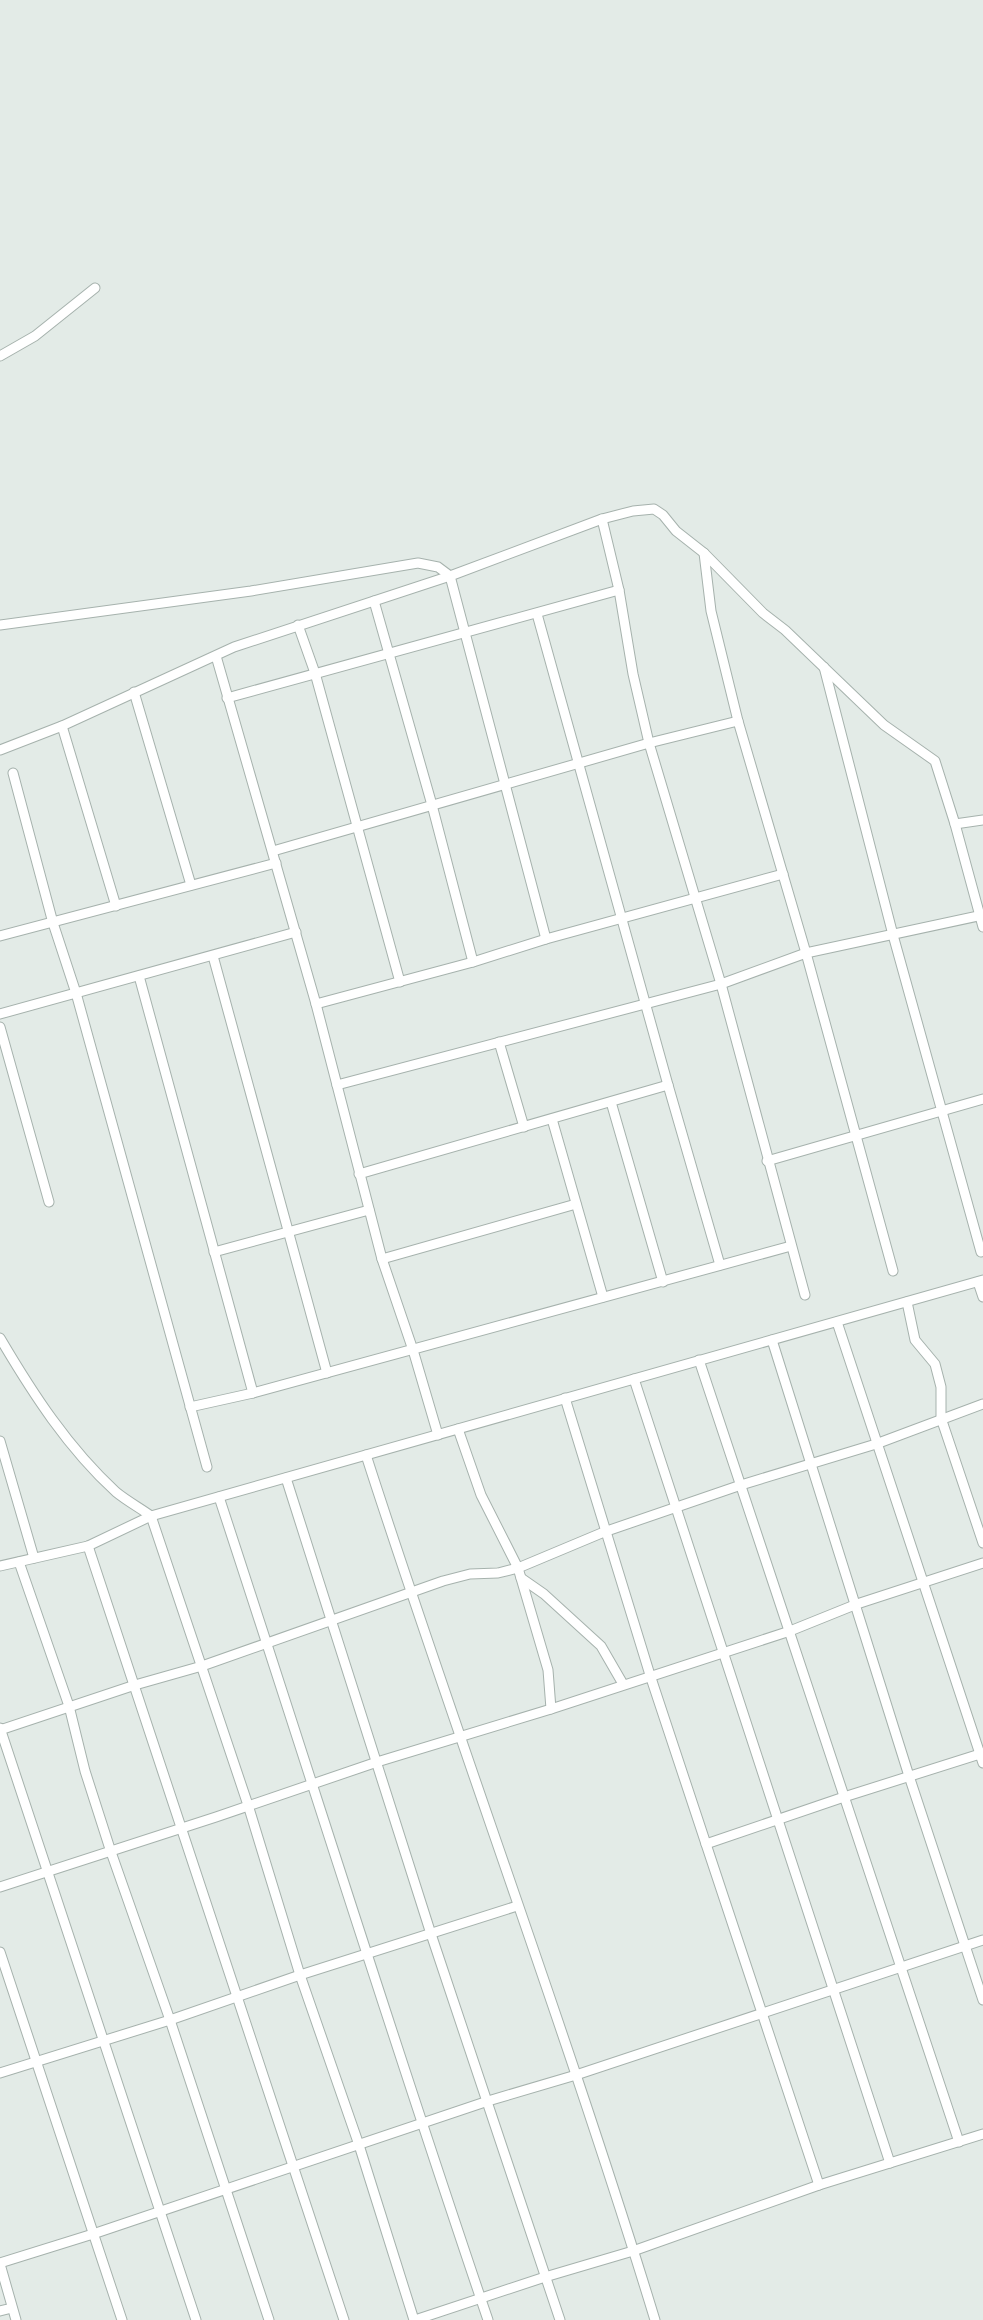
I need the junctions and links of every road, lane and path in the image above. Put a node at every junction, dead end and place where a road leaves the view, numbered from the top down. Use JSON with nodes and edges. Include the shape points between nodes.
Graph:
{"nodes":[{"id":1,"x":95,"y":288,"type":"dead end"},
{"id":2,"x":0,"y":356,"type":"edge"},
{"id":3,"x":602,"y":519,"type":"junction"},
{"id":4,"x":704,"y":552,"type":"junction"},
{"id":5,"x":450,"y":576,"type":"junction"},
{"id":6,"x":619,"y":590,"type":"junction"},
{"id":7,"x":374,"y":601,"type":"junction"},
{"id":8,"x":538,"y":614,"type":"junction"},
{"id":9,"x":0,"y":625,"type":"edge"},
{"id":10,"x":298,"y":625,"type":"junction"},
{"id":11,"x":464,"y":633,"type":"junction"},
{"id":12,"x":388,"y":653,"type":"junction"},
{"id":13,"x":216,"y":656,"type":"junction"},
{"id":14,"x":824,"y":667,"type":"junction"},
{"id":15,"x":315,"y":673,"type":"junction"},
{"id":16,"x":134,"y":692,"type":"junction"},
{"id":17,"x":227,"y":698,"type":"junction"},
{"id":18,"x":738,"y":721,"type":"junction"},
{"id":19,"x":62,"y":726,"type":"junction"},
{"id":20,"x":649,"y":743,"type":"junction"},
{"id":21,"x":0,"y":750,"type":"edge"},
{"id":22,"x":578,"y":764,"type":"junction"},
{"id":23,"x":13,"y":773,"type":"dead end"},
{"id":24,"x":505,"y":784,"type":"junction"},
{"id":25,"x":432,"y":805,"type":"junction"},
{"id":26,"x":983,"y":820,"type":"edge"},
{"id":27,"x":955,"y":824,"type":"junction"},
{"id":28,"x":356,"y":828,"type":"junction"},
{"id":29,"x":273,"y":850,"type":"junction"},
{"id":30,"x":276,"y":863,"type":"junction"},
{"id":31,"x":782,"y":874,"type":"junction"},
{"id":32,"x":191,"y":885,"type":"junction"},
{"id":33,"x":695,"y":900,"type":"junction"},
{"id":34,"x":116,"y":906,"type":"junction"},
{"id":35,"x":981,"y":915,"type":"edge"},
{"id":36,"x":622,"y":920,"type":"junction"},
{"id":37,"x":53,"y":923,"type":"junction"},
{"id":38,"x":983,"y":927,"type":"edge"},
{"id":39,"x":296,"y":932,"type":"junction"},
{"id":40,"x":893,"y":935,"type":"junction"},
{"id":41,"x":0,"y":936,"type":"edge"},
{"id":42,"x":546,"y":939,"type":"junction"},
{"id":43,"x":806,"y":953,"type":"junction"},
{"id":44,"x":213,"y":956,"type":"junction"},
{"id":45,"x":473,"y":962,"type":"junction"},
{"id":46,"x":139,"y":976,"type":"junction"},
{"id":47,"x":400,"y":982,"type":"junction"},
{"id":48,"x":721,"y":984,"type":"junction"},
{"id":49,"x":76,"y":993,"type":"junction"},
{"id":50,"x":646,"y":1003,"type":"junction"},
{"id":51,"x":316,"y":1004,"type":"junction"},
{"id":52,"x":0,"y":1014,"type":"edge"},
{"id":53,"x":0,"y":1027,"type":"edge"},
{"id":54,"x":499,"y":1042,"type":"junction"},
{"id":55,"x":337,"y":1085,"type":"junction"},
{"id":56,"x":668,"y":1085,"type":"junction"},
{"id":57,"x":983,"y":1099,"type":"edge"},
{"id":58,"x":612,"y":1102,"type":"junction"},
{"id":59,"x":943,"y":1111,"type":"junction"},
{"id":60,"x":552,"y":1119,"type":"junction"},
{"id":61,"x":524,"y":1127,"type":"junction"},
{"id":62,"x":855,"y":1135,"type":"junction"},
{"id":63,"x":767,"y":1161,"type":"junction"},
{"id":64,"x":359,"y":1174,"type":"junction"},
{"id":65,"x":49,"y":1202,"type":"dead end"},
{"id":66,"x":576,"y":1204,"type":"junction"},
{"id":67,"x":369,"y":1210,"type":"junction"},
{"id":68,"x":288,"y":1232,"type":"junction"},
{"id":69,"x":791,"y":1246,"type":"junction"},
{"id":70,"x":214,"y":1252,"type":"junction"},
{"id":71,"x":981,"y":1252,"type":"dead end"},
{"id":72,"x":382,"y":1259,"type":"junction"},
{"id":73,"x":720,"y":1266,"type":"junction"},
{"id":74,"x":893,"y":1271,"type":"dead end"},
{"id":75,"x":980,"y":1281,"type":"edge"},
{"id":76,"x":663,"y":1282,"type":"junction"},
{"id":77,"x":804,"y":1295,"type":"dead end"},
{"id":78,"x":983,"y":1297,"type":"edge"},
{"id":79,"x":603,"y":1298,"type":"junction"},
{"id":80,"x":907,"y":1302,"type":"junction"},
{"id":81,"x":837,"y":1322,"type":"junction"},
{"id":82,"x":0,"y":1338,"type":"edge"},
{"id":83,"x":772,"y":1340,"type":"junction"},
{"id":84,"x":412,"y":1350,"type":"junction"},
{"id":85,"x":700,"y":1360,"type":"junction"},
{"id":86,"x":327,"y":1373,"type":"junction"},
{"id":87,"x":634,"y":1379,"type":"junction"},
{"id":88,"x":253,"y":1394,"type":"junction"},
{"id":89,"x":565,"y":1398,"type":"junction"},
{"id":90,"x":983,"y":1404,"type":"edge"},
{"id":91,"x":190,"y":1407,"type":"junction"},
{"id":92,"x":941,"y":1418,"type":"junction"},
{"id":93,"x":458,"y":1429,"type":"junction"},
{"id":94,"x":438,"y":1435,"type":"junction"},
{"id":95,"x":0,"y":1441,"type":"edge"},
{"id":96,"x":876,"y":1444,"type":"junction"},
{"id":97,"x":366,"y":1455,"type":"junction"},
{"id":98,"x":810,"y":1464,"type":"junction"},
{"id":99,"x":207,"y":1467,"type":"dead end"},
{"id":100,"x":286,"y":1478,"type":"junction"},
{"id":101,"x":741,"y":1485,"type":"junction"},
{"id":102,"x":219,"y":1497,"type":"junction"},
{"id":103,"x":676,"y":1508,"type":"junction"},
{"id":104,"x":151,"y":1516,"type":"junction"},
{"id":105,"x":604,"y":1532,"type":"junction"},
{"id":106,"x":983,"y":1543,"type":"edge"},
{"id":107,"x":88,"y":1546,"type":"junction"},
{"id":108,"x":34,"y":1558,"type":"junction"},
{"id":109,"x":20,"y":1562,"type":"junction"},
{"id":110,"x":983,"y":1563,"type":"edge"},
{"id":111,"x":0,"y":1566,"type":"edge"},
{"id":112,"x":518,"y":1568,"type":"junction"},
{"id":113,"x":521,"y":1578,"type":"junction"},
{"id":114,"x":924,"y":1582,"type":"junction"},
{"id":115,"x":410,"y":1593,"type":"junction"},
{"id":116,"x":857,"y":1604,"type":"junction"},
{"id":117,"x":332,"y":1620,"type":"junction"},
{"id":118,"x":790,"y":1631,"type":"junction"},
{"id":119,"x":267,"y":1642,"type":"junction"},
{"id":120,"x":723,"y":1652,"type":"junction"},
{"id":121,"x":202,"y":1666,"type":"junction"},
{"id":122,"x":650,"y":1676,"type":"junction"},
{"id":123,"x":623,"y":1684,"type":"junction"},
{"id":124,"x":135,"y":1685,"type":"junction"},
{"id":125,"x":69,"y":1706,"type":"junction"},
{"id":126,"x":551,"y":1709,"type":"junction"},
{"id":127,"x":0,"y":1729,"type":"edge"},
{"id":128,"x":460,"y":1735,"type":"junction"},
{"id":129,"x":982,"y":1757,"type":"edge"},
{"id":130,"x":377,"y":1762,"type":"junction"},
{"id":131,"x":909,"y":1776,"type":"junction"},
{"id":132,"x":313,"y":1783,"type":"junction"},
{"id":133,"x":844,"y":1797,"type":"junction"},
{"id":134,"x":248,"y":1805,"type":"junction"},
{"id":135,"x":778,"y":1819,"type":"junction"},
{"id":136,"x":182,"y":1828,"type":"junction"},
{"id":137,"x":706,"y":1844,"type":"junction"},
{"id":138,"x":111,"y":1852,"type":"junction"},
{"id":139,"x":49,"y":1872,"type":"junction"},
{"id":140,"x":0,"y":1887,"type":"edge"},
{"id":141,"x":517,"y":1906,"type":"junction"},
{"id":142,"x":431,"y":1934,"type":"junction"},
{"id":143,"x":983,"y":1940,"type":"edge"},
{"id":144,"x":965,"y":1946,"type":"junction"},
{"id":145,"x":0,"y":1952,"type":"edge"},
{"id":146,"x":366,"y":1954,"type":"junction"},
{"id":147,"x":900,"y":1968,"type":"junction"},
{"id":148,"x":300,"y":1975,"type":"junction"},
{"id":149,"x":835,"y":1990,"type":"junction"},
{"id":150,"x":237,"y":1997,"type":"junction"},
{"id":151,"x":983,"y":2000,"type":"edge"},
{"id":152,"x":762,"y":2013,"type":"junction"},
{"id":153,"x":170,"y":2020,"type":"junction"},
{"id":154,"x":104,"y":2041,"type":"junction"},
{"id":155,"x":37,"y":2062,"type":"junction"},
{"id":156,"x":0,"y":2074,"type":"edge"},
{"id":157,"x":576,"y":2075,"type":"junction"},
{"id":158,"x":488,"y":2102,"type":"junction"},
{"id":159,"x":423,"y":2124,"type":"junction"},
{"id":160,"x":983,"y":2134,"type":"edge"},
{"id":161,"x":959,"y":2142,"type":"junction"},
{"id":162,"x":359,"y":2145,"type":"junction"},
{"id":163,"x":890,"y":2162,"type":"junction"},
{"id":164,"x":293,"y":2168,"type":"junction"},
{"id":165,"x":819,"y":2185,"type":"junction"},
{"id":166,"x":225,"y":2190,"type":"junction"},
{"id":167,"x":160,"y":2211,"type":"junction"},
{"id":168,"x":93,"y":2234,"type":"junction"},
{"id":169,"x":633,"y":2251,"type":"junction"},
{"id":170,"x":0,"y":2264,"type":"edge"},
{"id":171,"x":545,"y":2277,"type":"junction"},
{"id":172,"x":481,"y":2298,"type":"junction"},
{"id":173,"x":12,"y":2308,"type":"junction"},
{"id":174,"x":0,"y":2311,"type":"edge"},
{"id":175,"x":16,"y":2320,"type":"edge"},
{"id":176,"x":122,"y":2320,"type":"edge"},
{"id":177,"x":196,"y":2320,"type":"edge"},
{"id":178,"x":269,"y":2320,"type":"edge"},
{"id":179,"x":344,"y":2320,"type":"edge"},
{"id":180,"x":414,"y":2320,"type":"edge"},
{"id":181,"x":488,"y":2320,"type":"edge"},
{"id":182,"x":560,"y":2320,"type":"edge"},
{"id":183,"x":655,"y":2320,"type":"edge"}],
"edges":[{"from":1,"to":2,"type":"street","via":[[35,336]]},
{"from":3,"to":4,"type":"street","via":[[654,509]]},
{"from":3,"to":5,"type":"street"},
{"from":3,"to":6,"type":"street"},
{"from":4,"to":14,"type":"street","via":[[756,607]]},
{"from":4,"to":18,"type":"street","via":[[710,611]]},
{"from":5,"to":7,"type":"street"},
{"from":5,"to":9,"type":"street","via":[[438,567],[418,563],[251,591]]},
{"from":5,"to":11,"type":"street"},
{"from":6,"to":8,"type":"street"},
{"from":6,"to":20,"type":"street"},
{"from":7,"to":10,"type":"street"},
{"from":7,"to":12,"type":"street"},
{"from":8,"to":11,"type":"street"},
{"from":8,"to":22,"type":"street"},
{"from":10,"to":13,"type":"street"},
{"from":10,"to":15,"type":"street"},
{"from":11,"to":12,"type":"street"},
{"from":11,"to":24,"type":"street"},
{"from":12,"to":15,"type":"street"},
{"from":12,"to":25,"type":"street"},
{"from":13,"to":16,"type":"street"},
{"from":13,"to":17,"type":"street"},
{"from":14,"to":27,"type":"street","via":[[884,725],[935,762]]},
{"from":14,"to":40,"type":"street"},
{"from":15,"to":17,"type":"street"},
{"from":15,"to":28,"type":"street"},
{"from":16,"to":19,"type":"street"},
{"from":16,"to":32,"type":"street"},
{"from":17,"to":29,"type":"street"},
{"from":18,"to":20,"type":"street"},
{"from":18,"to":31,"type":"street"},
{"from":19,"to":21,"type":"street"},
{"from":19,"to":34,"type":"street"},
{"from":20,"to":22,"type":"street"},
{"from":20,"to":33,"type":"street"},
{"from":22,"to":24,"type":"street"},
{"from":22,"to":36,"type":"street"},
{"from":23,"to":37,"type":"street"},
{"from":24,"to":25,"type":"street"},
{"from":24,"to":42,"type":"street"},
{"from":25,"to":28,"type":"street"},
{"from":25,"to":45,"type":"street"},
{"from":26,"to":27,"type":"street"},
{"from":27,"to":35,"type":"street"},
{"from":28,"to":29,"type":"street"},
{"from":28,"to":47,"type":"street"},
{"from":29,"to":30,"type":"street"},
{"from":30,"to":32,"type":"street"},
{"from":30,"to":39,"type":"street"},
{"from":31,"to":33,"type":"street"},
{"from":31,"to":43,"type":"street"},
{"from":32,"to":34,"type":"street"},
{"from":33,"to":36,"type":"street"},
{"from":33,"to":48,"type":"street"},
{"from":34,"to":37,"type":"street"},
{"from":35,"to":38,"type":"street"},
{"from":35,"to":40,"type":"street"},
{"from":36,"to":42,"type":"street"},
{"from":36,"to":50,"type":"street"},
{"from":37,"to":41,"type":"street"},
{"from":37,"to":49,"type":"street"},
{"from":39,"to":44,"type":"street"},
{"from":39,"to":51,"type":"street"},
{"from":40,"to":43,"type":"street"},
{"from":40,"to":59,"type":"street"},
{"from":42,"to":45,"type":"street"},
{"from":43,"to":48,"type":"street"},
{"from":43,"to":62,"type":"street"},
{"from":44,"to":46,"type":"street"},
{"from":44,"to":68,"type":"street"},
{"from":45,"to":47,"type":"street"},
{"from":46,"to":49,"type":"street"},
{"from":46,"to":70,"type":"street"},
{"from":47,"to":51,"type":"street"},
{"from":48,"to":50,"type":"street"},
{"from":48,"to":63,"type":"street"},
{"from":49,"to":52,"type":"street"},
{"from":49,"to":91,"type":"street"},
{"from":50,"to":54,"type":"street"},
{"from":50,"to":56,"type":"street"},
{"from":51,"to":55,"type":"street"},
{"from":53,"to":65,"type":"street"},
{"from":54,"to":55,"type":"street"},
{"from":54,"to":61,"type":"street"},
{"from":55,"to":64,"type":"street"},
{"from":56,"to":58,"type":"street"},
{"from":56,"to":73,"type":"street"},
{"from":57,"to":59,"type":"street"},
{"from":58,"to":60,"type":"street"},
{"from":58,"to":76,"type":"street"},
{"from":59,"to":62,"type":"street"},
{"from":59,"to":71,"type":"street"},
{"from":60,"to":61,"type":"street"},
{"from":60,"to":66,"type":"street"},
{"from":61,"to":64,"type":"street"},
{"from":62,"to":63,"type":"street"},
{"from":62,"to":74,"type":"street"},
{"from":63,"to":69,"type":"street"},
{"from":64,"to":67,"type":"street"},
{"from":66,"to":72,"type":"street"},
{"from":66,"to":79,"type":"street"},
{"from":67,"to":68,"type":"street"},
{"from":67,"to":72,"type":"street"},
{"from":68,"to":70,"type":"street"},
{"from":68,"to":86,"type":"street"},
{"from":69,"to":73,"type":"street"},
{"from":69,"to":77,"type":"street"},
{"from":70,"to":88,"type":"street"},
{"from":72,"to":84,"type":"street"},
{"from":73,"to":76,"type":"street"},
{"from":75,"to":78,"type":"street"},
{"from":75,"to":80,"type":"street"},
{"from":76,"to":79,"type":"street"},
{"from":79,"to":84,"type":"street"},
{"from":80,"to":81,"type":"street"},
{"from":80,"to":92,"type":"street","via":[[915,1340],[935,1364],[941,1387]]},
{"from":81,"to":83,"type":"street"},
{"from":81,"to":96,"type":"street"},
{"from":82,"to":104,"type":"street","via":[[48,1415],[76,1450],[117,1492]]},
{"from":83,"to":85,"type":"street"},
{"from":83,"to":98,"type":"street"},
{"from":84,"to":86,"type":"street"},
{"from":84,"to":94,"type":"street"},
{"from":85,"to":87,"type":"street"},
{"from":85,"to":101,"type":"street"},
{"from":86,"to":88,"type":"street"},
{"from":87,"to":89,"type":"street"},
{"from":87,"to":103,"type":"street"},
{"from":88,"to":91,"type":"street"},
{"from":89,"to":93,"type":"street"},
{"from":89,"to":105,"type":"street"},
{"from":90,"to":92,"type":"street"},
{"from":91,"to":99,"type":"street"},
{"from":92,"to":96,"type":"street"},
{"from":92,"to":106,"type":"street"},
{"from":93,"to":94,"type":"street"},
{"from":93,"to":112,"type":"street","via":[[481,1495]]},
{"from":94,"to":97,"type":"street"},
{"from":95,"to":108,"type":"street"},
{"from":96,"to":98,"type":"street"},
{"from":96,"to":114,"type":"street"},
{"from":97,"to":100,"type":"street"},
{"from":97,"to":115,"type":"street"},
{"from":98,"to":101,"type":"street"},
{"from":98,"to":116,"type":"street"},
{"from":100,"to":102,"type":"street"},
{"from":100,"to":117,"type":"street"},
{"from":101,"to":103,"type":"street"},
{"from":101,"to":118,"type":"street"},
{"from":102,"to":104,"type":"street"},
{"from":102,"to":119,"type":"street"},
{"from":103,"to":105,"type":"street"},
{"from":103,"to":120,"type":"street"},
{"from":104,"to":107,"type":"street"},
{"from":104,"to":121,"type":"street"},
{"from":105,"to":112,"type":"street"},
{"from":105,"to":122,"type":"street"},
{"from":107,"to":108,"type":"street"},
{"from":107,"to":124,"type":"street"},
{"from":108,"to":109,"type":"street"},
{"from":109,"to":111,"type":"street"},
{"from":109,"to":125,"type":"street"},
{"from":110,"to":114,"type":"street"},
{"from":112,"to":113,"type":"street"},
{"from":112,"to":115,"type":"street","via":[[470,1574]]},
{"from":113,"to":123,"type":"street","via":[[544,1594],[601,1646]]},
{"from":113,"to":126,"type":"street","via":[[548,1670]]},
{"from":114,"to":116,"type":"street"},
{"from":114,"to":129,"type":"street"},
{"from":115,"to":117,"type":"street"},
{"from":115,"to":128,"type":"street"},
{"from":116,"to":118,"type":"street"},
{"from":116,"to":131,"type":"street"},
{"from":117,"to":119,"type":"street"},
{"from":117,"to":130,"type":"street"},
{"from":118,"to":120,"type":"street"},
{"from":118,"to":133,"type":"street"},
{"from":119,"to":121,"type":"street"},
{"from":119,"to":132,"type":"street"},
{"from":120,"to":122,"type":"street"},
{"from":120,"to":135,"type":"street"},
{"from":121,"to":124,"type":"street"},
{"from":121,"to":134,"type":"street"},
{"from":122,"to":123,"type":"street"},
{"from":122,"to":137,"type":"street"},
{"from":123,"to":126,"type":"street"},
{"from":124,"to":125,"type":"street"},
{"from":124,"to":136,"type":"street"},
{"from":125,"to":127,"type":"street"},
{"from":125,"to":138,"type":"street","via":[[85,1771]]},
{"from":126,"to":128,"type":"street"},
{"from":127,"to":139,"type":"street"},
{"from":128,"to":130,"type":"street"},
{"from":128,"to":141,"type":"street"},
{"from":129,"to":131,"type":"street"},
{"from":130,"to":132,"type":"street"},
{"from":130,"to":142,"type":"street"},
{"from":131,"to":133,"type":"street"},
{"from":131,"to":144,"type":"street"},
{"from":132,"to":134,"type":"street"},
{"from":132,"to":146,"type":"street"},
{"from":133,"to":135,"type":"street"},
{"from":133,"to":147,"type":"street"},
{"from":134,"to":136,"type":"street"},
{"from":134,"to":148,"type":"street"},
{"from":135,"to":137,"type":"street"},
{"from":135,"to":149,"type":"street"},
{"from":136,"to":138,"type":"street"},
{"from":136,"to":150,"type":"street"},
{"from":137,"to":152,"type":"street"},
{"from":138,"to":139,"type":"street"},
{"from":138,"to":153,"type":"street"},
{"from":139,"to":140,"type":"street"},
{"from":139,"to":154,"type":"street"},
{"from":141,"to":142,"type":"street"},
{"from":141,"to":157,"type":"street"},
{"from":142,"to":146,"type":"street"},
{"from":142,"to":158,"type":"street"},
{"from":143,"to":144,"type":"street"},
{"from":144,"to":147,"type":"street"},
{"from":144,"to":151,"type":"street"},
{"from":145,"to":155,"type":"street"},
{"from":146,"to":148,"type":"street"},
{"from":146,"to":159,"type":"street"},
{"from":147,"to":149,"type":"street"},
{"from":147,"to":161,"type":"street"},
{"from":148,"to":150,"type":"street"},
{"from":148,"to":162,"type":"street"},
{"from":149,"to":152,"type":"street"},
{"from":149,"to":163,"type":"street"},
{"from":150,"to":153,"type":"street"},
{"from":150,"to":164,"type":"street"},
{"from":152,"to":157,"type":"street"},
{"from":152,"to":165,"type":"street"},
{"from":153,"to":154,"type":"street"},
{"from":153,"to":166,"type":"street"},
{"from":154,"to":155,"type":"street"},
{"from":154,"to":167,"type":"street"},
{"from":155,"to":156,"type":"street"},
{"from":155,"to":168,"type":"street"},
{"from":157,"to":158,"type":"street"},
{"from":157,"to":169,"type":"street"},
{"from":158,"to":159,"type":"street"},
{"from":158,"to":171,"type":"street"},
{"from":159,"to":162,"type":"street"},
{"from":159,"to":172,"type":"street"},
{"from":160,"to":161,"type":"street"},
{"from":161,"to":163,"type":"street"},
{"from":162,"to":164,"type":"street"},
{"from":162,"to":180,"type":"street"},
{"from":163,"to":165,"type":"street"},
{"from":164,"to":166,"type":"street"},
{"from":164,"to":179,"type":"street"},
{"from":165,"to":169,"type":"street"},
{"from":166,"to":167,"type":"street"},
{"from":166,"to":178,"type":"street"},
{"from":167,"to":168,"type":"street"},
{"from":167,"to":177,"type":"street"},
{"from":168,"to":170,"type":"street"},
{"from":168,"to":176,"type":"street"},
{"from":169,"to":171,"type":"street"},
{"from":169,"to":183,"type":"street"},
{"from":170,"to":173,"type":"street"},
{"from":171,"to":172,"type":"street"},
{"from":171,"to":182,"type":"street"},
{"from":172,"to":180,"type":"street"},
{"from":172,"to":181,"type":"street"},
{"from":173,"to":174,"type":"street"},
{"from":173,"to":175,"type":"street"}]}
